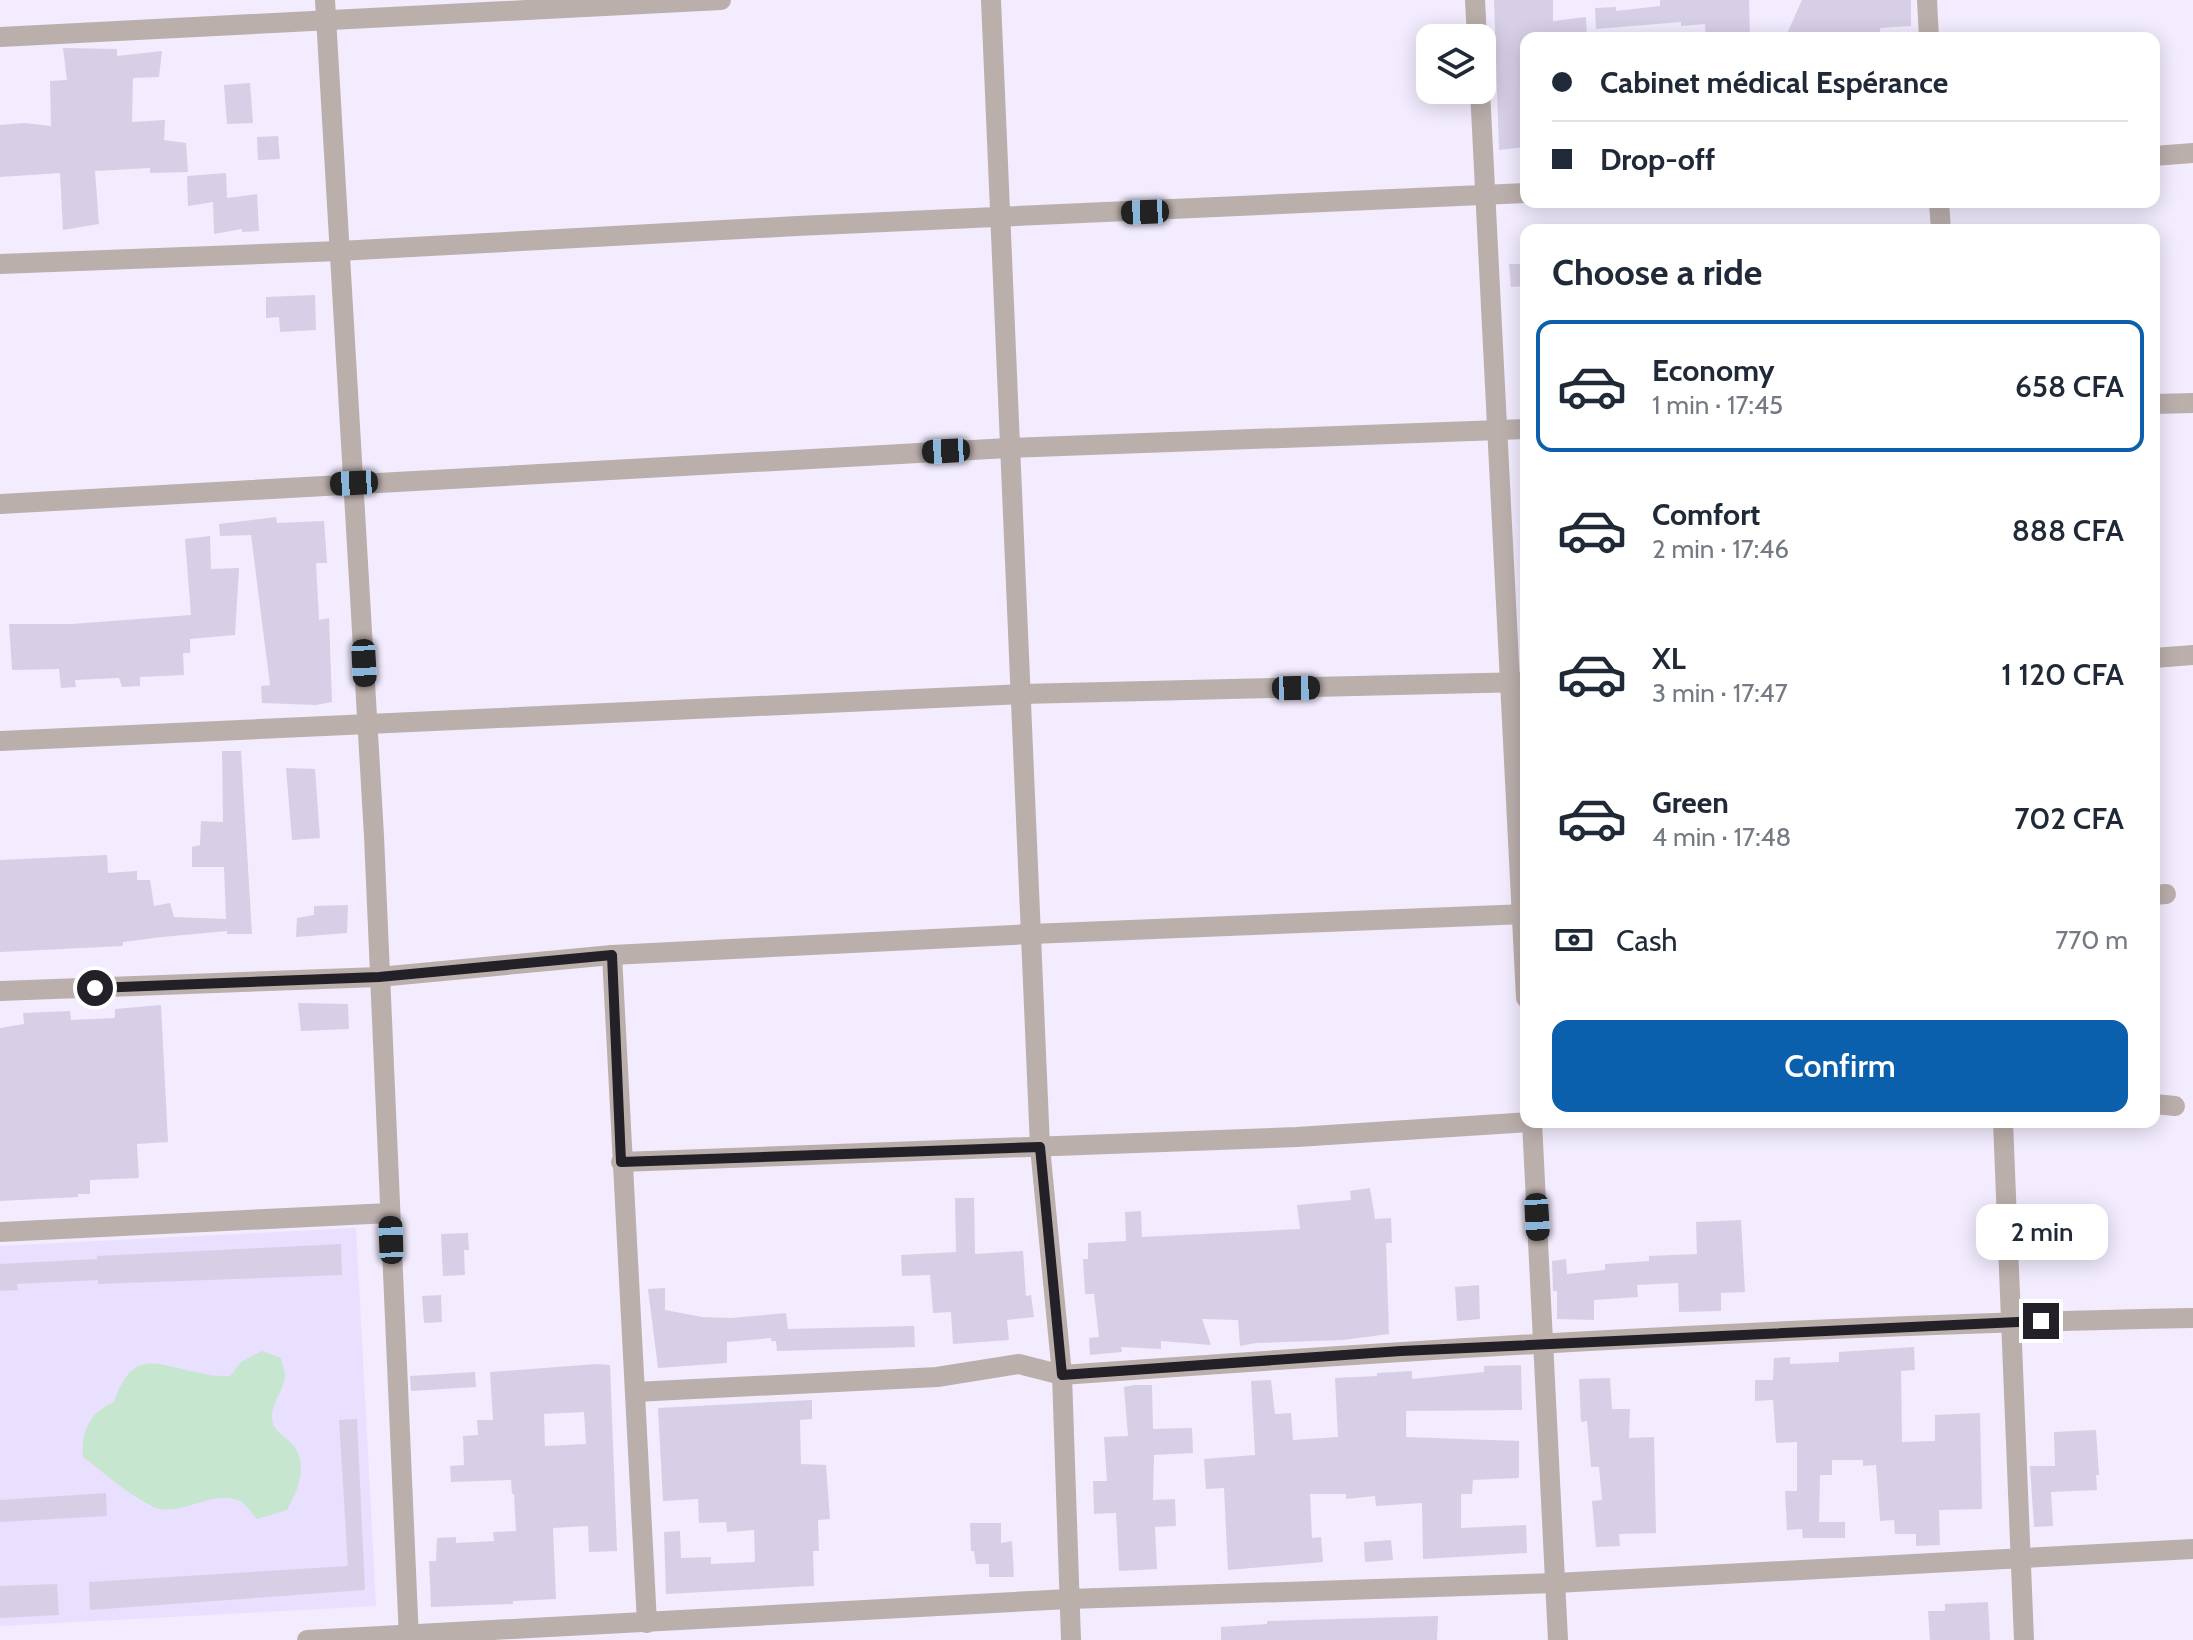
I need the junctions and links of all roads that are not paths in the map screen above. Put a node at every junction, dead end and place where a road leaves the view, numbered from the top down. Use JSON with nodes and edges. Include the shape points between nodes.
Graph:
{"nodes":[{"id":1,"x":721,"y":0,"type":"edge"},
{"id":2,"x":991,"y":0,"type":"edge"},
{"id":3,"x":1475,"y":0,"type":"edge"},
{"id":4,"x":1927,"y":0,"type":"edge"},
{"id":5,"x":325,"y":10,"type":"edge"},
{"id":6,"x":1476,"y":24,"type":"edge"},
{"id":7,"x":1929,"y":32,"type":"edge"},
{"id":8,"x":0,"y":37,"type":"edge"},
{"id":9,"x":1481,"y":104,"type":"edge"},
{"id":10,"x":2193,"y":153,"type":"edge"},
{"id":11,"x":2160,"y":156,"type":"edge"},
{"id":12,"x":1520,"y":193,"type":"edge"},
{"id":13,"x":1485,"y":195,"type":"junction"},
{"id":14,"x":999,"y":218,"type":"junction"},
{"id":15,"x":339,"y":251,"type":"junction"},
{"id":16,"x":0,"y":264,"type":"edge"},
{"id":17,"x":2193,"y":403,"type":"edge"},
{"id":18,"x":2160,"y":404,"type":"edge"},
{"id":19,"x":1520,"y":429,"type":"edge"},
{"id":20,"x":1497,"y":430,"type":"junction"},
{"id":21,"x":1008,"y":448,"type":"junction"},
{"id":22,"x":354,"y":483,"type":"junction"},
{"id":23,"x":0,"y":504,"type":"edge"},
{"id":24,"x":2193,"y":655,"type":"edge"},
{"id":25,"x":2160,"y":658,"type":"edge"},
{"id":26,"x":1518,"y":683,"type":"edge"},
{"id":27,"x":1021,"y":694,"type":"junction"},
{"id":28,"x":367,"y":722,"type":"junction"},
{"id":29,"x":0,"y":741,"type":"edge"},
{"id":30,"x":1520,"y":760,"type":"edge"},
{"id":31,"x":1520,"y":914,"type":"edge"},
{"id":32,"x":1031,"y":934,"type":"junction"},
{"id":33,"x":612,"y":955,"type":"junction"},
{"id":34,"x":379,"y":977,"type":"junction"},
{"id":35,"x":0,"y":991,"type":"edge"},
{"id":36,"x":2160,"y":1105,"type":"edge"},
{"id":37,"x":2175,"y":1106,"type":"dead end"},
{"id":38,"x":1520,"y":1123,"type":"edge"},
{"id":39,"x":1531,"y":1128,"type":"edge"},
{"id":40,"x":2003,"y":1128,"type":"edge"},
{"id":41,"x":1040,"y":1147,"type":"junction"},
{"id":42,"x":621,"y":1162,"type":"junction"},
{"id":43,"x":390,"y":1213,"type":"junction"},
{"id":44,"x":0,"y":1232,"type":"edge"},
{"id":45,"x":2193,"y":1318,"type":"edge"},
{"id":46,"x":2011,"y":1321,"type":"junction"},
{"id":47,"x":1545,"y":1343,"type":"junction"},
{"id":48,"x":1062,"y":1375,"type":"junction"},
{"id":49,"x":635,"y":1392,"type":"junction"},
{"id":50,"x":2193,"y":1549,"type":"edge"},
{"id":51,"x":2020,"y":1557,"type":"junction"},
{"id":52,"x":1556,"y":1583,"type":"junction"},
{"id":53,"x":1069,"y":1599,"type":"junction"},
{"id":54,"x":647,"y":1623,"type":"junction"},
{"id":55,"x":408,"y":1637,"type":"edge"},
{"id":56,"x":307,"y":1640,"type":"edge"},
{"id":57,"x":1071,"y":1640,"type":"edge"},
{"id":58,"x":1558,"y":1640,"type":"edge"},
{"id":59,"x":2024,"y":1640,"type":"edge"}],
"edges":[{"from":1,"to":5,"type":"street"},
{"from":2,"to":14,"type":"street"},
{"from":3,"to":6,"type":"street"},
{"from":4,"to":7,"type":"street"},
{"from":5,"to":8,"type":"street"},
{"from":5,"to":15,"type":"street"},
{"from":9,"to":13,"type":"street"},
{"from":10,"to":11,"type":"street"},
{"from":12,"to":13,"type":"street"},
{"from":13,"to":14,"type":"street"},
{"from":13,"to":20,"type":"street"},
{"from":14,"to":15,"type":"street"},
{"from":14,"to":21,"type":"street"},
{"from":15,"to":16,"type":"street"},
{"from":15,"to":22,"type":"street"},
{"from":17,"to":18,"type":"street"},
{"from":19,"to":20,"type":"street"},
{"from":20,"to":21,"type":"street"},
{"from":20,"to":26,"type":"street"},
{"from":21,"to":22,"type":"street"},
{"from":21,"to":27,"type":"street"},
{"from":22,"to":23,"type":"street"},
{"from":22,"to":28,"type":"street"},
{"from":24,"to":25,"type":"street"},
{"from":26,"to":27,"type":"street"},
{"from":26,"to":30,"type":"street"},
{"from":27,"to":28,"type":"street"},
{"from":27,"to":32,"type":"street"},
{"from":28,"to":29,"type":"street"},
{"from":28,"to":34,"type":"street"},
{"from":31,"to":32,"type":"street"},
{"from":32,"to":33,"type":"street"},
{"from":32,"to":41,"type":"street"},
{"from":33,"to":34,"type":"street"},
{"from":33,"to":42,"type":"street"},
{"from":34,"to":35,"type":"street"},
{"from":34,"to":43,"type":"street"},
{"from":36,"to":37,"type":"street"},
{"from":38,"to":41,"type":"street"},
{"from":39,"to":47,"type":"street"},
{"from":40,"to":46,"type":"street"},
{"from":41,"to":42,"type":"street"},
{"from":41,"to":48,"type":"street"},
{"from":42,"to":49,"type":"street"},
{"from":43,"to":44,"type":"street"},
{"from":43,"to":55,"type":"street"},
{"from":45,"to":46,"type":"street"},
{"from":46,"to":47,"type":"street"},
{"from":46,"to":51,"type":"street"},
{"from":47,"to":48,"type":"street"},
{"from":47,"to":52,"type":"street"},
{"from":48,"to":49,"type":"street","via":[[1019,1364],[937,1377]]},
{"from":48,"to":53,"type":"street"},
{"from":49,"to":54,"type":"street"},
{"from":50,"to":51,"type":"street"},
{"from":51,"to":52,"type":"street"},
{"from":51,"to":59,"type":"street"},
{"from":52,"to":53,"type":"street"},
{"from":52,"to":58,"type":"street"},
{"from":53,"to":54,"type":"street"},
{"from":53,"to":57,"type":"street"},
{"from":54,"to":55,"type":"street"},
{"from":55,"to":56,"type":"street"}]}
